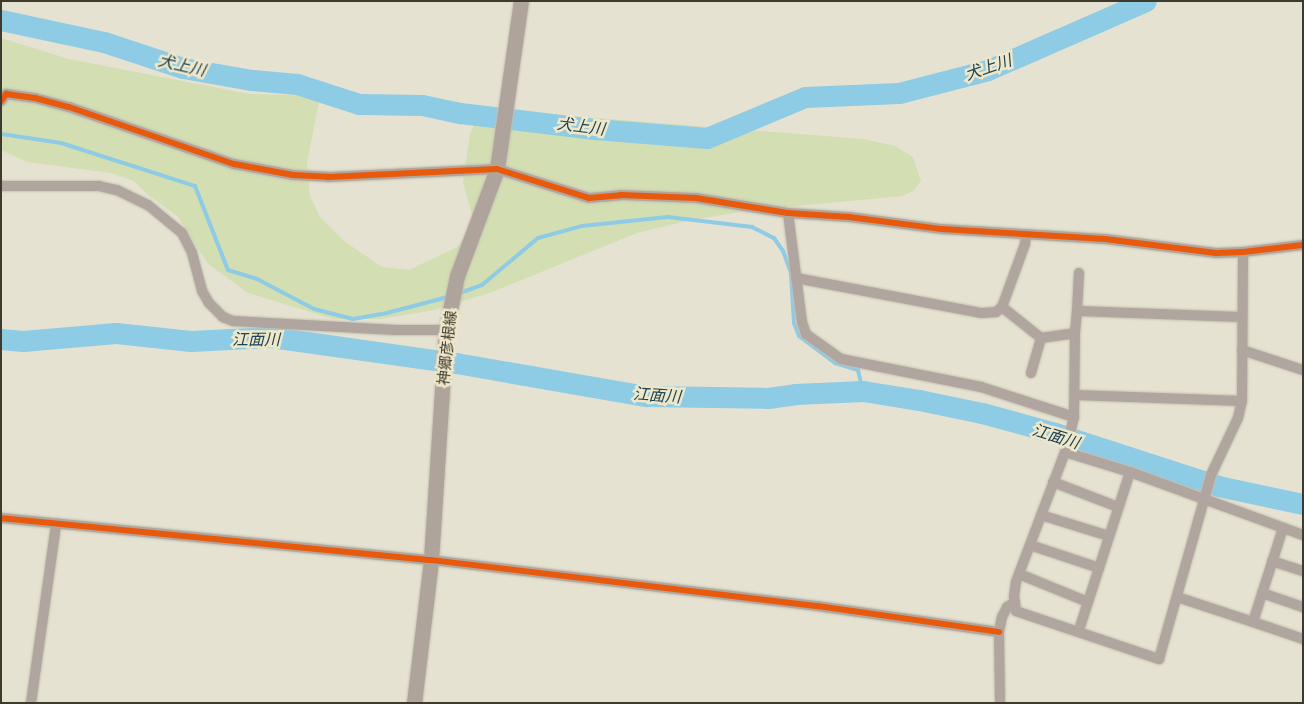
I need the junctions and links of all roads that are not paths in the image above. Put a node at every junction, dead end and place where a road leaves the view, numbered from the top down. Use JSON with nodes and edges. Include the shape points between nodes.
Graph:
{"nodes":[{"id":1,"x":521,"y":1,"type":"edge"},
{"id":2,"x":1,"y":101,"type":"edge"},
{"id":3,"x":498,"y":164,"type":"junction"},
{"id":4,"x":1,"y":186,"type":"edge"},
{"id":5,"x":788,"y":213,"type":"junction"},
{"id":6,"x":1026,"y":234,"type":"junction"},
{"id":7,"x":1303,"y":245,"type":"edge"},
{"id":8,"x":1243,"y":252,"type":"junction"},
{"id":9,"x":1079,"y":274,"type":"dead end"},
{"id":10,"x":796,"y":278,"type":"junction"},
{"id":11,"x":1002,"y":307,"type":"junction"},
{"id":12,"x":1076,"y":311,"type":"junction"},
{"id":13,"x":1242,"y":317,"type":"junction"},
{"id":14,"x":446,"y":330,"type":"junction"},
{"id":15,"x":1075,"y":333,"type":"junction"},
{"id":16,"x":1041,"y":338,"type":"junction"},
{"id":17,"x":1242,"y":350,"type":"junction"},
{"id":18,"x":1303,"y":370,"type":"edge"},
{"id":19,"x":1031,"y":373,"type":"dead end"},
{"id":20,"x":1075,"y":394,"type":"junction"},
{"id":21,"x":1242,"y":401,"type":"junction"},
{"id":22,"x":1074,"y":417,"type":"junction"},
{"id":23,"x":1066,"y":448,"type":"junction"},
{"id":24,"x":1130,"y":472,"type":"junction"},
{"id":25,"x":1053,"y":482,"type":"junction"},
{"id":26,"x":1206,"y":494,"type":"junction"},
{"id":27,"x":1118,"y":506,"type":"junction"},
{"id":28,"x":1041,"y":515,"type":"junction"},
{"id":29,"x":1,"y":518,"type":"edge"},
{"id":30,"x":56,"y":524,"type":"junction"},
{"id":31,"x":1282,"y":528,"type":"junction"},
{"id":32,"x":1303,"y":534,"type":"edge"},
{"id":33,"x":1109,"y":536,"type":"junction"},
{"id":34,"x":1030,"y":544,"type":"junction"},
{"id":35,"x":431,"y":560,"type":"junction"},
{"id":36,"x":1272,"y":561,"type":"junction"},
{"id":37,"x":1099,"y":568,"type":"junction"},
{"id":38,"x":1303,"y":571,"type":"edge"},
{"id":39,"x":1019,"y":574,"type":"junction"},
{"id":40,"x":1262,"y":593,"type":"junction"},
{"id":41,"x":1176,"y":597,"type":"junction"},
{"id":42,"x":1015,"y":602,"type":"junction"},
{"id":43,"x":1088,"y":602,"type":"junction"},
{"id":44,"x":1303,"y":607,"type":"edge"},
{"id":45,"x":1254,"y":622,"type":"junction"},
{"id":46,"x":1079,"y":630,"type":"junction"},
{"id":47,"x":999,"y":632,"type":"junction"},
{"id":48,"x":1303,"y":639,"type":"edge"},
{"id":49,"x":31,"y":703,"type":"edge"},
{"id":50,"x":414,"y":703,"type":"edge"},
{"id":51,"x":1000,"y":703,"type":"edge"}],
"edges":[{"from":1,"to":3,"type":"main road","name":"神郷彦根線"},
{"from":2,"to":3,"type":"street","via":[[6,94],[35,98],[234,164],[293,175],[440,174]]},
{"from":3,"to":5,"type":"street","via":[[589,198],[621,195],[696,198]]},
{"from":3,"to":14,"type":"main road","name":"神郷彦根線","via":[[457,276]]},
{"from":4,"to":14,"type":"street","via":[[99,186],[117,190],[148,205],[182,233],[192,253],[202,291],[223,317],[233,321]]},
{"from":5,"to":6,"type":"street"},
{"from":5,"to":10,"type":"street"},
{"from":6,"to":8,"type":"street","via":[[1105,239],[1216,253]]},
{"from":6,"to":11,"type":"street"},
{"from":7,"to":8,"type":"street"},
{"from":8,"to":13,"type":"street"},
{"from":9,"to":12,"type":"street"},
{"from":10,"to":11,"type":"street","via":[[982,313],[996,312]]},
{"from":10,"to":22,"type":"street","via":[[806,334],[841,358],[981,387]]},
{"from":11,"to":16,"type":"street"},
{"from":12,"to":13,"type":"street"},
{"from":12,"to":15,"type":"street"},
{"from":13,"to":17,"type":"street"},
{"from":14,"to":35,"type":"main road","name":"神郷彦根線"},
{"from":15,"to":16,"type":"street"},
{"from":15,"to":20,"type":"street"},
{"from":16,"to":19,"type":"street"},
{"from":17,"to":18,"type":"street"},
{"from":17,"to":21,"type":"street"},
{"from":20,"to":21,"type":"street"},
{"from":20,"to":22,"type":"street"},
{"from":21,"to":26,"type":"street","via":[[1238,418],[1210,475]]},
{"from":22,"to":23,"type":"street"},
{"from":23,"to":24,"type":"street"},
{"from":23,"to":25,"type":"street"},
{"from":24,"to":26,"type":"street"},
{"from":24,"to":27,"type":"street"},
{"from":25,"to":27,"type":"street"},
{"from":25,"to":28,"type":"street"},
{"from":26,"to":31,"type":"street"},
{"from":26,"to":41,"type":"street"},
{"from":27,"to":33,"type":"street"},
{"from":28,"to":33,"type":"street"},
{"from":28,"to":34,"type":"street"},
{"from":29,"to":30,"type":"street"},
{"from":30,"to":35,"type":"street"},
{"from":30,"to":49,"type":"street"},
{"from":31,"to":32,"type":"street"},
{"from":31,"to":36,"type":"street"},
{"from":33,"to":37,"type":"street"},
{"from":34,"to":37,"type":"street"},
{"from":34,"to":39,"type":"street"},
{"from":35,"to":47,"type":"street","via":[[817,606]]},
{"from":35,"to":50,"type":"main road","name":"神郷彦根線"},
{"from":36,"to":38,"type":"street"},
{"from":36,"to":40,"type":"street"},
{"from":37,"to":43,"type":"street"},
{"from":39,"to":42,"type":"street"},
{"from":39,"to":43,"type":"street"},
{"from":40,"to":44,"type":"street"},
{"from":40,"to":45,"type":"street"},
{"from":41,"to":45,"type":"street"},
{"from":41,"to":46,"type":"street","via":[[1159,658]]},
{"from":42,"to":46,"type":"street","via":[[1016,611]]},
{"from":42,"to":47,"type":"street","via":[[1006,607]]},
{"from":43,"to":46,"type":"street"},
{"from":45,"to":48,"type":"street"},
{"from":47,"to":51,"type":"street"}]}
